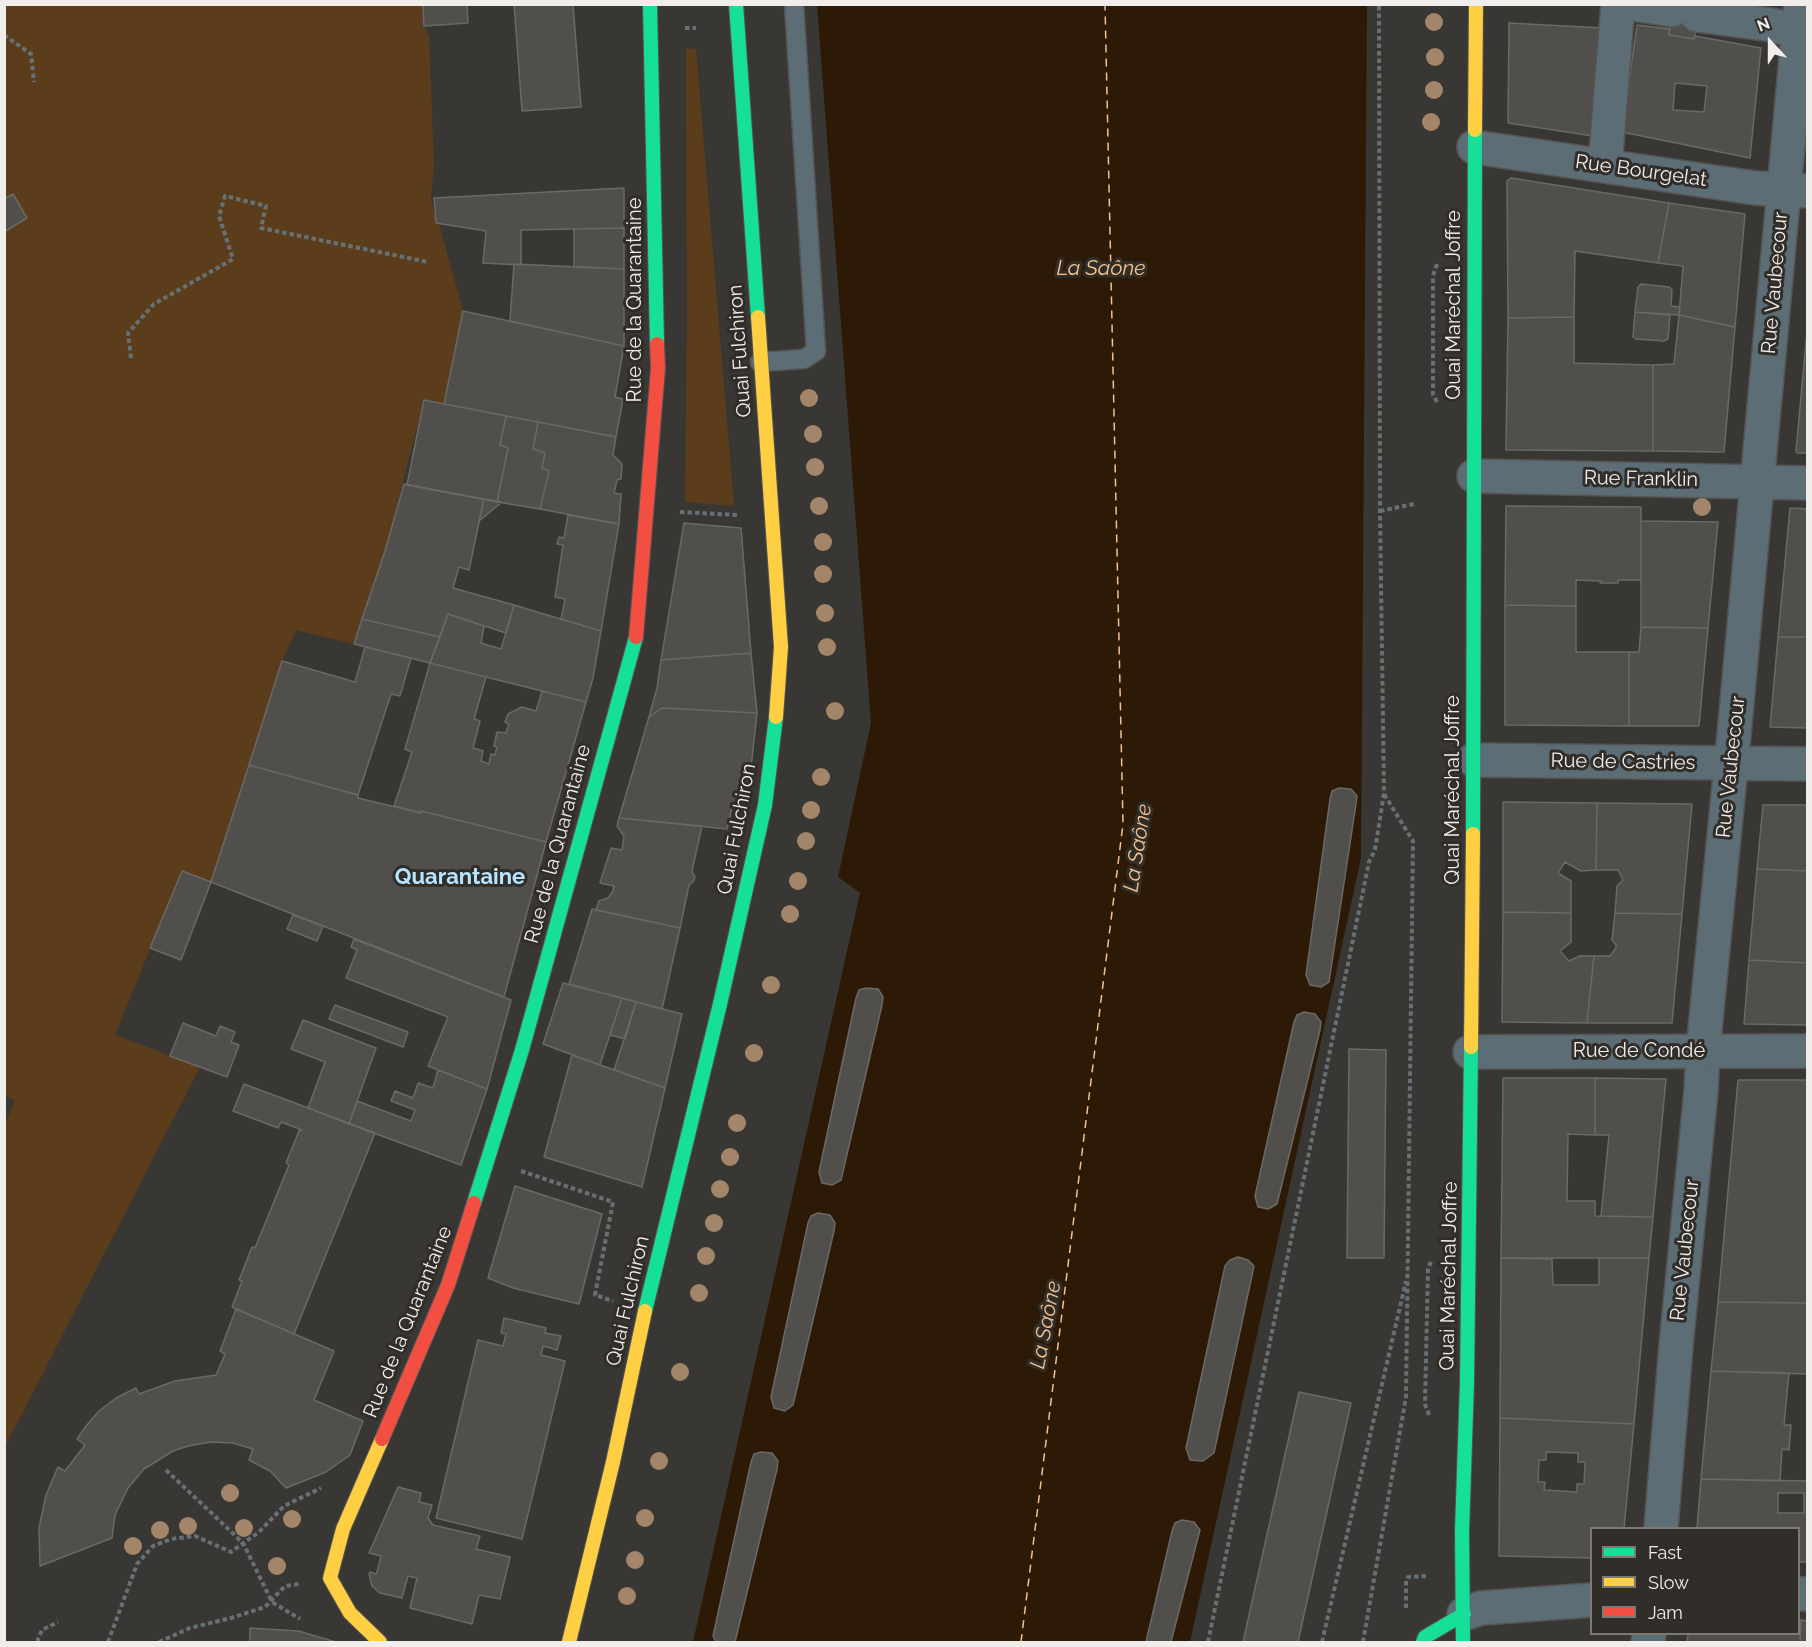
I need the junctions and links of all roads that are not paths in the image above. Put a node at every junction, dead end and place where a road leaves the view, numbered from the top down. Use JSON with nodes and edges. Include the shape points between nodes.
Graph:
{"nodes":[{"id":1,"x":650,"y":4,"type":"edge"},
{"id":2,"x":735,"y":4,"type":"edge"},
{"id":3,"x":794,"y":4,"type":"edge"},
{"id":4,"x":1476,"y":4,"type":"edge"},
{"id":5,"x":1618,"y":4,"type":"edge"},
{"id":6,"x":1633,"y":4,"type":"edge"},
{"id":7,"x":1802,"y":24,"type":"edge"},
{"id":8,"x":1474,"y":147,"type":"junction"},
{"id":9,"x":1605,"y":166,"type":"junction"},
{"id":10,"x":1795,"y":190,"type":"edge"},
{"id":11,"x":760,"y":362,"type":"junction"},
{"id":12,"x":1474,"y":476,"type":"junction"},
{"id":13,"x":1757,"y":482,"type":"junction"},
{"id":14,"x":1808,"y":483,"type":"edge"},
{"id":15,"x":1474,"y":760,"type":"junction"},
{"id":16,"x":1731,"y":764,"type":"junction"},
{"id":17,"x":1808,"y":764,"type":"edge"},
{"id":18,"x":1703,"y":1050,"type":"junction"},
{"id":19,"x":1808,"y":1051,"type":"edge"},
{"id":20,"x":1470,"y":1052,"type":"junction"},
{"id":21,"x":1660,"y":1527,"type":"edge"},
{"id":22,"x":1590,"y":1600,"type":"edge"},
{"id":23,"x":1464,"y":1628,"type":"edge"},
{"id":24,"x":380,"y":1642,"type":"edge"},
{"id":25,"x":569,"y":1642,"type":"edge"},
{"id":26,"x":1424,"y":1642,"type":"edge"}],
"edges":[{"from":1,"to":24,"type":"main road","name":"Rue de la Quarantaine","via":[[658,368],[636,637],[489,1160],[448,1285],[343,1529],[330,1578],[350,1613]]},
{"from":2,"to":11,"type":"main road","name":"Quai Fulchiron"},
{"from":3,"to":11,"type":"lane","via":[[816,351],[804,359]]},
{"from":4,"to":8,"type":"main road","name":"Quai Maréchal Joffre"},
{"from":5,"to":9,"type":"street"},
{"from":6,"to":7,"type":"street","via":[[1772,25]]},
{"from":7,"to":10,"type":"street","name":"Rue Vaubecour"},
{"from":8,"to":9,"type":"street","name":"Rue Bourgelat"},
{"from":8,"to":12,"type":"main road","name":"Quai Maréchal Joffre"},
{"from":9,"to":10,"type":"street","name":"Rue Bourgelat","via":[[1755,188]]},
{"from":10,"to":13,"type":"street","name":"Rue Vaubecour"},
{"from":11,"to":25,"type":"main road","name":"Quai Fulchiron","via":[[782,647],[765,805]]},
{"from":12,"to":13,"type":"street","name":"Rue Franklin"},
{"from":12,"to":15,"type":"main road","name":"Quai Maréchal Joffre"},
{"from":13,"to":14,"type":"street","name":"Rue Franklin"},
{"from":13,"to":16,"type":"street","name":"Rue Vaubecour"},
{"from":15,"to":16,"type":"street","name":"Rue de Castries"},
{"from":15,"to":20,"type":"main road","name":"Quai Maréchal Joffre"},
{"from":16,"to":17,"type":"street","name":"Rue de Castries"},
{"from":16,"to":18,"type":"street","name":"Rue Vaubecour"},
{"from":18,"to":19,"type":"street","name":"Rue de Condé"},
{"from":18,"to":20,"type":"street","name":"Rue de Condé"},
{"from":18,"to":21,"type":"street","name":"Rue Vaubecour"},
{"from":20,"to":23,"type":"main road","name":"Quai Maréchal Joffre"},
{"from":22,"to":23,"type":"street","via":[[1481,1608]]},
{"from":23,"to":26,"type":"main road","via":[[1425,1637]]}]}
